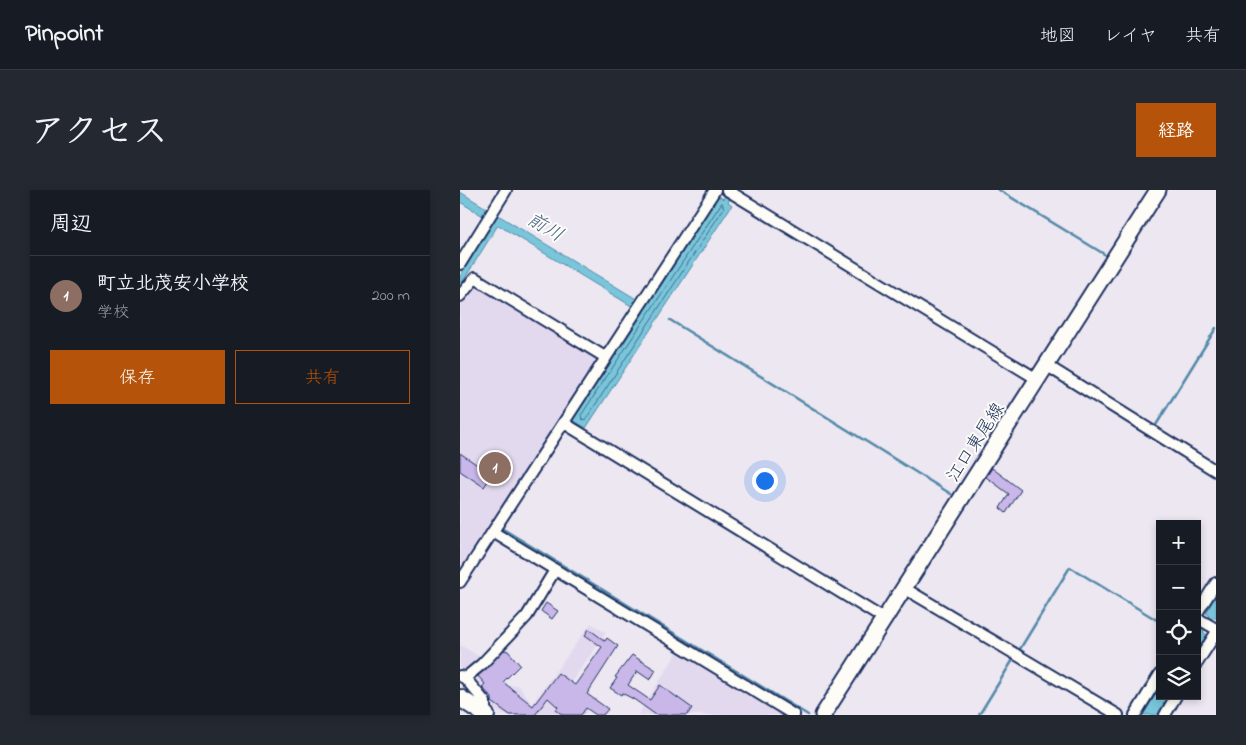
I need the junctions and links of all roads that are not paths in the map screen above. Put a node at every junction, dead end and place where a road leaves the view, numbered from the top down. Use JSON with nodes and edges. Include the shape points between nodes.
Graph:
{"nodes":[{"id":1,"x":506,"y":190,"type":"edge"},
{"id":2,"x":715,"y":190,"type":"edge"},
{"id":3,"x":1158,"y":190,"type":"edge"},
{"id":4,"x":731,"y":192,"type":"edge"},
{"id":5,"x":460,"y":264,"type":"edge"},
{"id":6,"x":460,"y":296,"type":"edge"},
{"id":7,"x":605,"y":357,"type":"junction"},
{"id":8,"x":1046,"y":365,"type":"junction"},
{"id":9,"x":1037,"y":379,"type":"junction"},
{"id":10,"x":564,"y":423,"type":"junction"},
{"id":11,"x":1216,"y":471,"type":"edge"},
{"id":12,"x":493,"y":532,"type":"junction"},
{"id":13,"x":555,"y":570,"type":"junction"},
{"id":14,"x":460,"y":582,"type":"edge"},
{"id":15,"x":1216,"y":583,"type":"edge"},
{"id":16,"x":904,"y":588,"type":"junction"},
{"id":17,"x":1199,"y":610,"type":"edge"},
{"id":18,"x":884,"y":619,"type":"junction"},
{"id":19,"x":1208,"y":626,"type":"edge"},
{"id":20,"x":1199,"y":655,"type":"edge"},
{"id":21,"x":463,"y":677,"type":"edge"},
{"id":22,"x":1156,"y":681,"type":"edge"},
{"id":23,"x":1174,"y":700,"type":"edge"},
{"id":24,"x":464,"y":705,"type":"edge"},
{"id":25,"x":486,"y":715,"type":"edge"},
{"id":26,"x":794,"y":715,"type":"edge"},
{"id":27,"x":823,"y":715,"type":"edge"},
{"id":28,"x":1118,"y":715,"type":"edge"},
{"id":29,"x":1135,"y":715,"type":"edge"},
{"id":30,"x":1165,"y":715,"type":"edge"}],
"edges":[{"from":1,"to":5,"type":"street"},
{"from":2,"to":7,"type":"street"},
{"from":3,"to":8,"type":"main road","name":"江口東尾線"},
{"from":4,"to":9,"type":"street"},
{"from":6,"to":7,"type":"street","via":[[475,278]]},
{"from":7,"to":10,"type":"street"},
{"from":8,"to":9,"type":"main road","name":"江口東尾線"},
{"from":8,"to":11,"type":"street"},
{"from":9,"to":16,"type":"main road","name":"江口東尾線"},
{"from":10,"to":12,"type":"street"},
{"from":10,"to":18,"type":"street"},
{"from":12,"to":13,"type":"street"},
{"from":12,"to":14,"type":"street"},
{"from":13,"to":21,"type":"street","via":[[527,616],[482,664]]},
{"from":13,"to":26,"type":"street"},
{"from":15,"to":17,"type":"street"},
{"from":16,"to":18,"type":"main road","name":"江口東尾線"},
{"from":16,"to":28,"type":"street"},
{"from":18,"to":27,"type":"main road","name":"江口東尾線"},
{"from":19,"to":20,"type":"street"},
{"from":21,"to":25,"type":"street","via":[[485,702]]},
{"from":22,"to":29,"type":"street"},
{"from":23,"to":30,"type":"street"},
{"from":24,"to":25,"type":"main road"}]}
